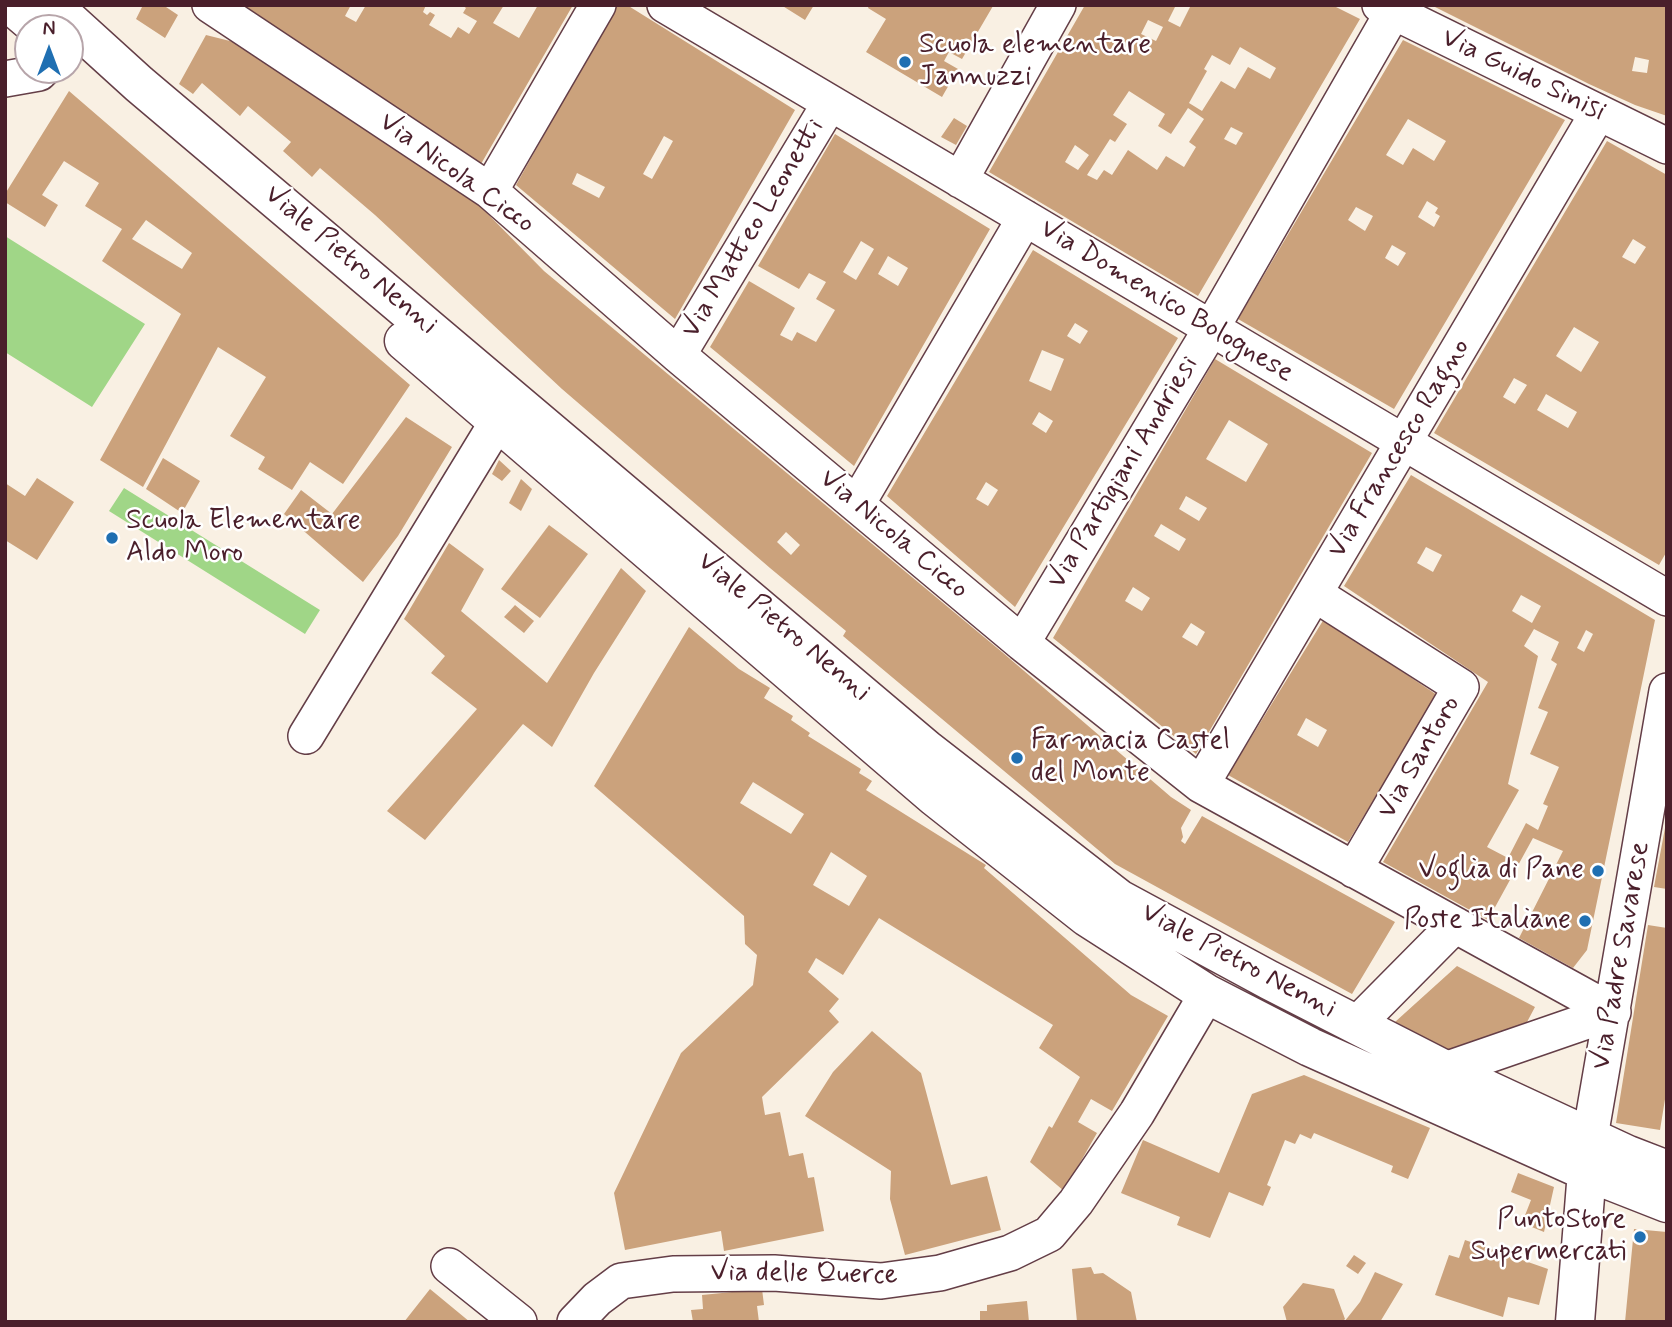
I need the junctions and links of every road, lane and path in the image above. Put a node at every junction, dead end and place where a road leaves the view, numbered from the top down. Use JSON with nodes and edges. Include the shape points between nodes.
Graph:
{"nodes":[{"id":1,"x":52,"y":5,"type":"edge"},
{"id":2,"x":210,"y":5,"type":"edge"},
{"id":3,"x":598,"y":5,"type":"edge"},
{"id":4,"x":665,"y":5,"type":"edge"},
{"id":5,"x":1058,"y":5,"type":"edge"},
{"id":6,"x":1386,"y":8,"type":"edge"},
{"id":7,"x":84,"y":67,"type":"edge"},
{"id":8,"x":830,"y":103,"type":"junction"},
{"id":9,"x":1598,"y":113,"type":"junction"},
{"id":10,"x":1667,"y":146,"type":"edge"},
{"id":11,"x":961,"y":180,"type":"junction"},
{"id":12,"x":490,"y":191,"type":"junction"},
{"id":13,"x":1025,"y":218,"type":"junction"},
{"id":14,"x":1211,"y":329,"type":"junction"},
{"id":15,"x":678,"y":355,"type":"junction"},
{"id":16,"x":498,"y":421,"type":"junction"},
{"id":17,"x":1405,"y":443,"type":"junction"},
{"id":18,"x":857,"y":504,"type":"junction"},
{"id":19,"x":1315,"y":594,"type":"junction"},
{"id":20,"x":1667,"y":598,"type":"edge"},
{"id":21,"x":1022,"y":643,"type":"junction"},
{"id":22,"x":1667,"y":691,"type":"edge"},
{"id":23,"x":306,"y":736,"type":"dead end"},
{"id":24,"x":1201,"y":785,"type":"junction"},
{"id":25,"x":1354,"y":870,"type":"junction"},
{"id":26,"x":1455,"y":925,"type":"junction"},
{"id":27,"x":1207,"y":994,"type":"junction"},
{"id":28,"x":1613,"y":1012,"type":"junction"},
{"id":29,"x":1356,"y":1025,"type":"junction"},
{"id":30,"x":1445,"y":1070,"type":"junction"},
{"id":31,"x":1589,"y":1154,"type":"junction"},
{"id":32,"x":1667,"y":1170,"type":"edge"},
{"id":33,"x":1667,"y":1203,"type":"edge"},
{"id":34,"x":449,"y":1266,"type":"dead end"},
{"id":35,"x":519,"y":1322,"type":"edge"},
{"id":36,"x":575,"y":1322,"type":"edge"},
{"id":37,"x":1575,"y":1322,"type":"edge"}],
"edges":[{"from":1,"to":29,"type":"main road","name":"Viale Pietro Nenni","via":[[160,102],[926,749],[1119,899]]},
{"from":2,"to":12,"type":"street","name":"Via Nicola Cicco"},
{"from":3,"to":12,"type":"street"},
{"from":4,"to":8,"type":"street","name":"Via Domenico Bolognese"},
{"from":5,"to":11,"type":"street"},
{"from":6,"to":9,"type":"street","name":"Via Guido Sinisi"},
{"from":6,"to":14,"type":"street","name":"Via Partigiani Andriesi"},
{"from":7,"to":16,"type":"main road","name":"Viale Pietro Nenni"},
{"from":8,"to":11,"type":"street","name":"Via Domenico Bolognese"},
{"from":8,"to":15,"type":"street","name":"Via Matteo Leonetti"},
{"from":9,"to":10,"type":"street","name":"Via Guido Sinisi"},
{"from":9,"to":17,"type":"street","name":"Via Francesco Ragno"},
{"from":11,"to":13,"type":"street","name":"Via Domenico Bolognese"},
{"from":12,"to":15,"type":"street","name":"Via Nicola Cicco"},
{"from":13,"to":14,"type":"street","name":"Via Domenico Bolognese"},
{"from":13,"to":18,"type":"street"},
{"from":14,"to":17,"type":"street","name":"Via Domenico Bolognese"},
{"from":14,"to":21,"type":"street","name":"Via Partigiani Andriesi"},
{"from":15,"to":18,"type":"street","name":"Via Nicola Cicco"},
{"from":16,"to":23,"type":"street"},
{"from":16,"to":27,"type":"main road","name":"Viale Pietro Nenni","via":[[935,796],[1087,917]]},
{"from":17,"to":19,"type":"street","name":"Via Francesco Ragno"},
{"from":17,"to":20,"type":"street","name":"Via Domenico Bolognese"},
{"from":18,"to":21,"type":"street","name":"Via Nicola Cicco"},
{"from":19,"to":24,"type":"street","name":"Via Francesco Ragno"},
{"from":19,"to":25,"type":"street","name":"Via Santoro","via":[[1461,687]]},
{"from":21,"to":24,"type":"street","name":"Via Nicola Cicco"},
{"from":22,"to":28,"type":"street","name":"Via Padre Savarese"},
{"from":24,"to":25,"type":"street","name":"Via Nicola Cicco"},
{"from":25,"to":26,"type":"street","name":"Via Nicola Cicco"},
{"from":26,"to":28,"type":"street","name":"Via Nicola Cicco"},
{"from":26,"to":29,"type":"street"},
{"from":27,"to":31,"type":"main road","name":"Viale Pietro Nenni","via":[[1310,1047]]},
{"from":27,"to":36,"type":"street","name":"Via delle Querce","via":[[1136,1113],[1049,1234],[1010,1253],[940,1273],[881,1281],[774,1273],[673,1274],[621,1281]]},
{"from":28,"to":30,"type":"street"},
{"from":28,"to":31,"type":"street","name":"Via Padre Savarese"},
{"from":29,"to":30,"type":"main road","name":"Viale Pietro Nenni"},
{"from":30,"to":31,"type":"main road","name":"Viale Pietro Nenni"},
{"from":31,"to":32,"type":"main road","via":[[1628,1155]]},
{"from":31,"to":33,"type":"main road"},
{"from":31,"to":37,"type":"main road"},
{"from":34,"to":35,"type":"street"}]}
